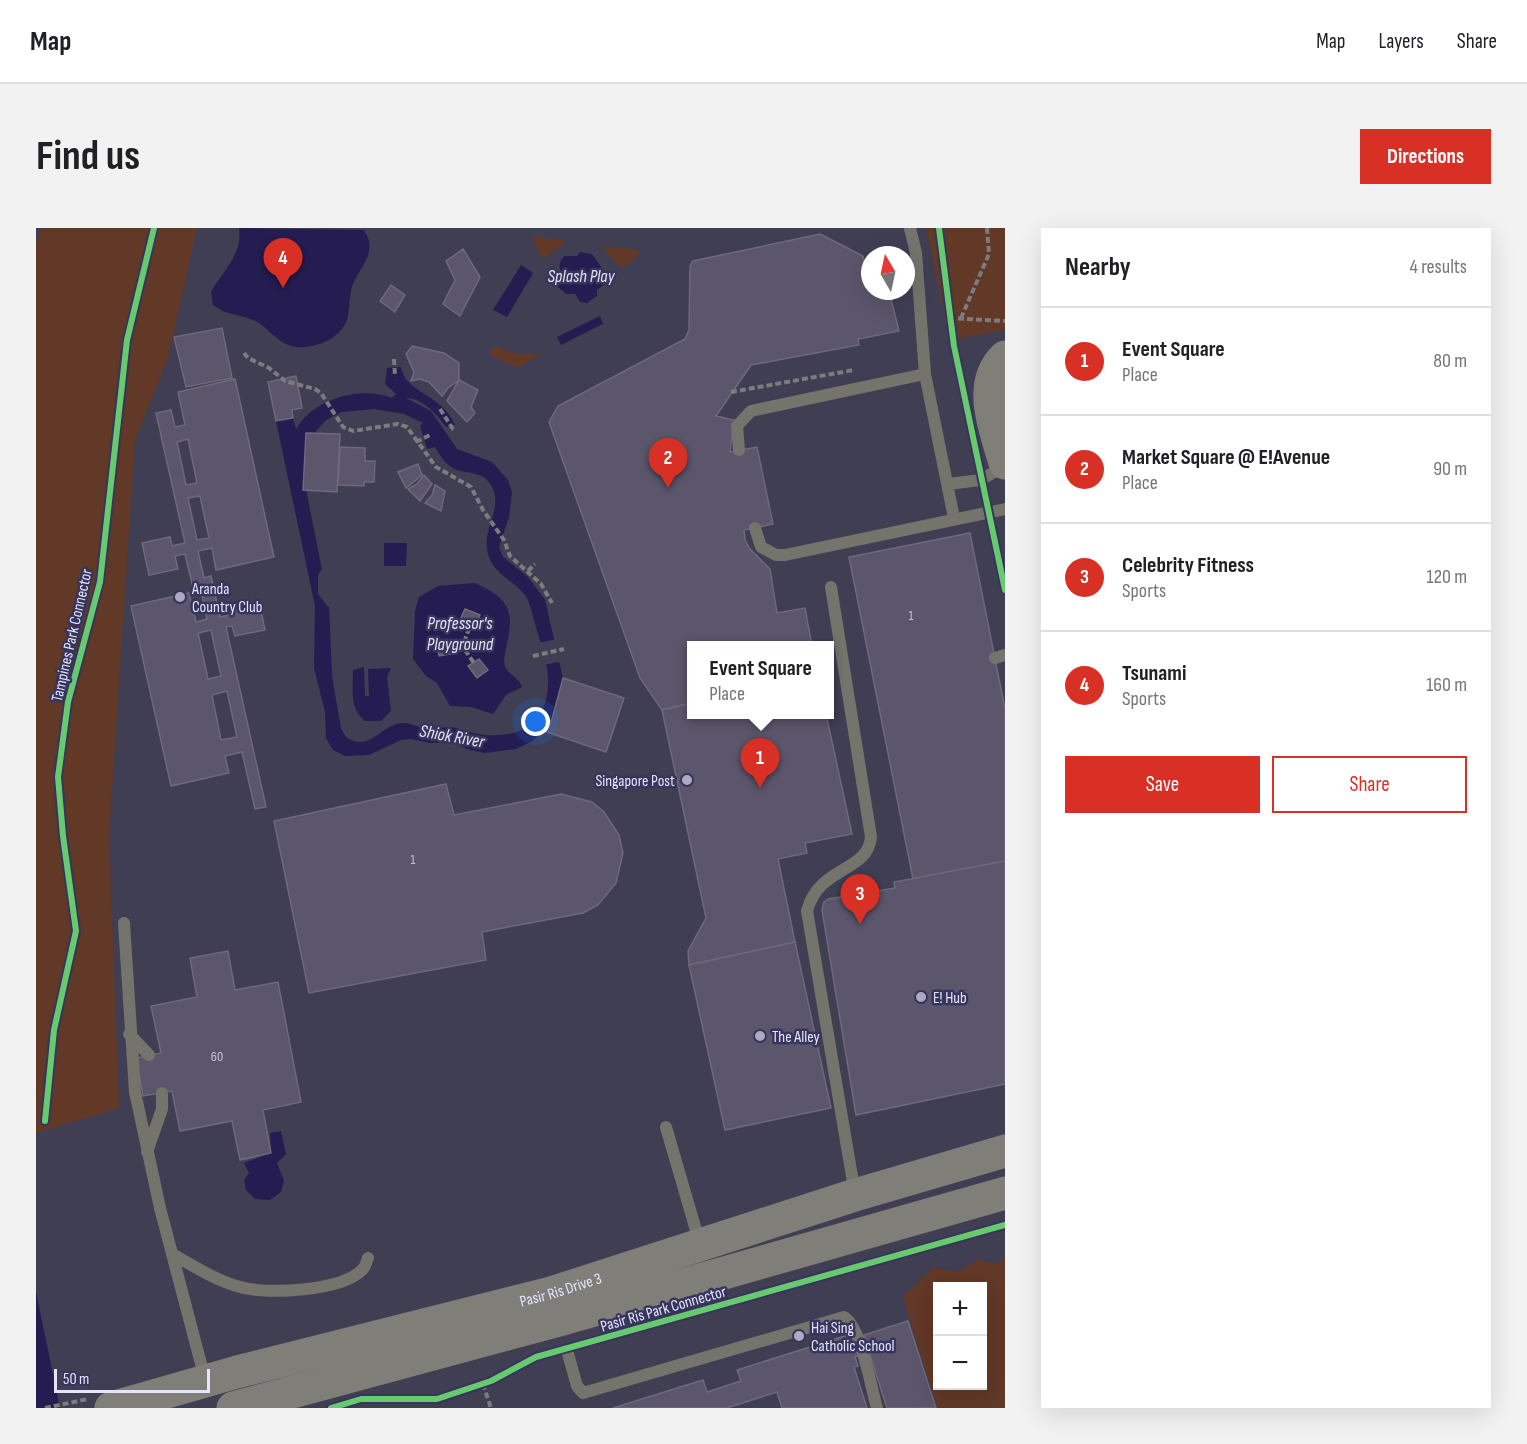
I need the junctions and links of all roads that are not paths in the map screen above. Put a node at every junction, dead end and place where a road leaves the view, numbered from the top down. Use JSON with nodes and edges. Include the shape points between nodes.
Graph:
{"nodes":[{"id":1,"x":910,"y":228,"type":"edge"},
{"id":2,"x":1005,"y":357,"type":"edge"},
{"id":3,"x":925,"y":374,"type":"junction"},
{"id":4,"x":739,"y":450,"type":"dead end"},
{"id":5,"x":1005,"y":464,"type":"edge"},
{"id":6,"x":948,"y":484,"type":"junction"},
{"id":7,"x":1005,"y":509,"type":"edge"},
{"id":8,"x":954,"y":518,"type":"junction"},
{"id":9,"x":755,"y":528,"type":"dead end"},
{"id":10,"x":831,"y":587,"type":"dead end"},
{"id":11,"x":124,"y":923,"type":"dead end"},
{"id":12,"x":129,"y":1034,"type":"junction"},
{"id":13,"x":149,"y":1055,"type":"dead end"},
{"id":14,"x":162,"y":1093,"type":"dead end"},
{"id":15,"x":666,"y":1127,"type":"dead end"},
{"id":16,"x":1005,"y":1151,"type":"edge"},
{"id":17,"x":147,"y":1152,"type":"junction"},
{"id":18,"x":1005,"y":1192,"type":"edge"},
{"id":19,"x":855,"y":1195,"type":"junction"},
{"id":20,"x":700,"y":1245,"type":"junction"},
{"id":21,"x":172,"y":1254,"type":"junction"},
{"id":22,"x":368,"y":1258,"type":"dead end"},
{"id":23,"x":567,"y":1350,"type":"dead end"},
{"id":24,"x":206,"y":1381,"type":"junction"},
{"id":25,"x":268,"y":1403,"type":"edge"},
{"id":26,"x":111,"y":1408,"type":"edge"},
{"id":27,"x":233,"y":1408,"type":"edge"},
{"id":28,"x":877,"y":1408,"type":"edge"}],
"edges":[{"from":1,"to":3,"type":"lane","via":[[916,253]]},
{"from":2,"to":5,"type":"street","via":[[998,363],[990,390],[990,414]]},
{"from":3,"to":4,"type":"lane","via":[[751,411],[737,426]]},
{"from":3,"to":6,"type":"lane"},
{"from":5,"to":6,"type":"lane","via":[[981,480]]},
{"from":6,"to":8,"type":"lane"},
{"from":7,"to":8,"type":"lane"},
{"from":8,"to":9,"type":"lane","via":[[785,555],[761,547]]},
{"from":10,"to":19,"type":"lane","via":[[871,837],[866,856],[825,880],[811,897],[807,911]]},
{"from":11,"to":12,"type":"lane"},
{"from":12,"to":13,"type":"lane"},
{"from":12,"to":17,"type":"lane"},
{"from":14,"to":17,"type":"lane","via":[[162,1110]]},
{"from":15,"to":20,"type":"lane"},
{"from":16,"to":19,"type":"main road","name":"Pasir Ris Drive 3"},
{"from":17,"to":21,"type":"lane"},
{"from":18,"to":25,"type":"main road","name":"Pasir Ris Drive 3"},
{"from":19,"to":20,"type":"main road","name":"Pasir Ris Drive 3"},
{"from":20,"to":24,"type":"main road","name":"Pasir Ris Drive 3","via":[[552,1293]]},
{"from":21,"to":22,"type":"lane","via":[[226,1282],[273,1292],[337,1283],[363,1270]]},
{"from":21,"to":24,"type":"lane"},
{"from":23,"to":28,"type":"lane","via":[[583,1393],[844,1317],[856,1333]]},
{"from":24,"to":26,"type":"main road","name":"Pasir Ris Drive 3"},
{"from":25,"to":27,"type":"main road","name":"Pasir Ris Drive 3"}]}
